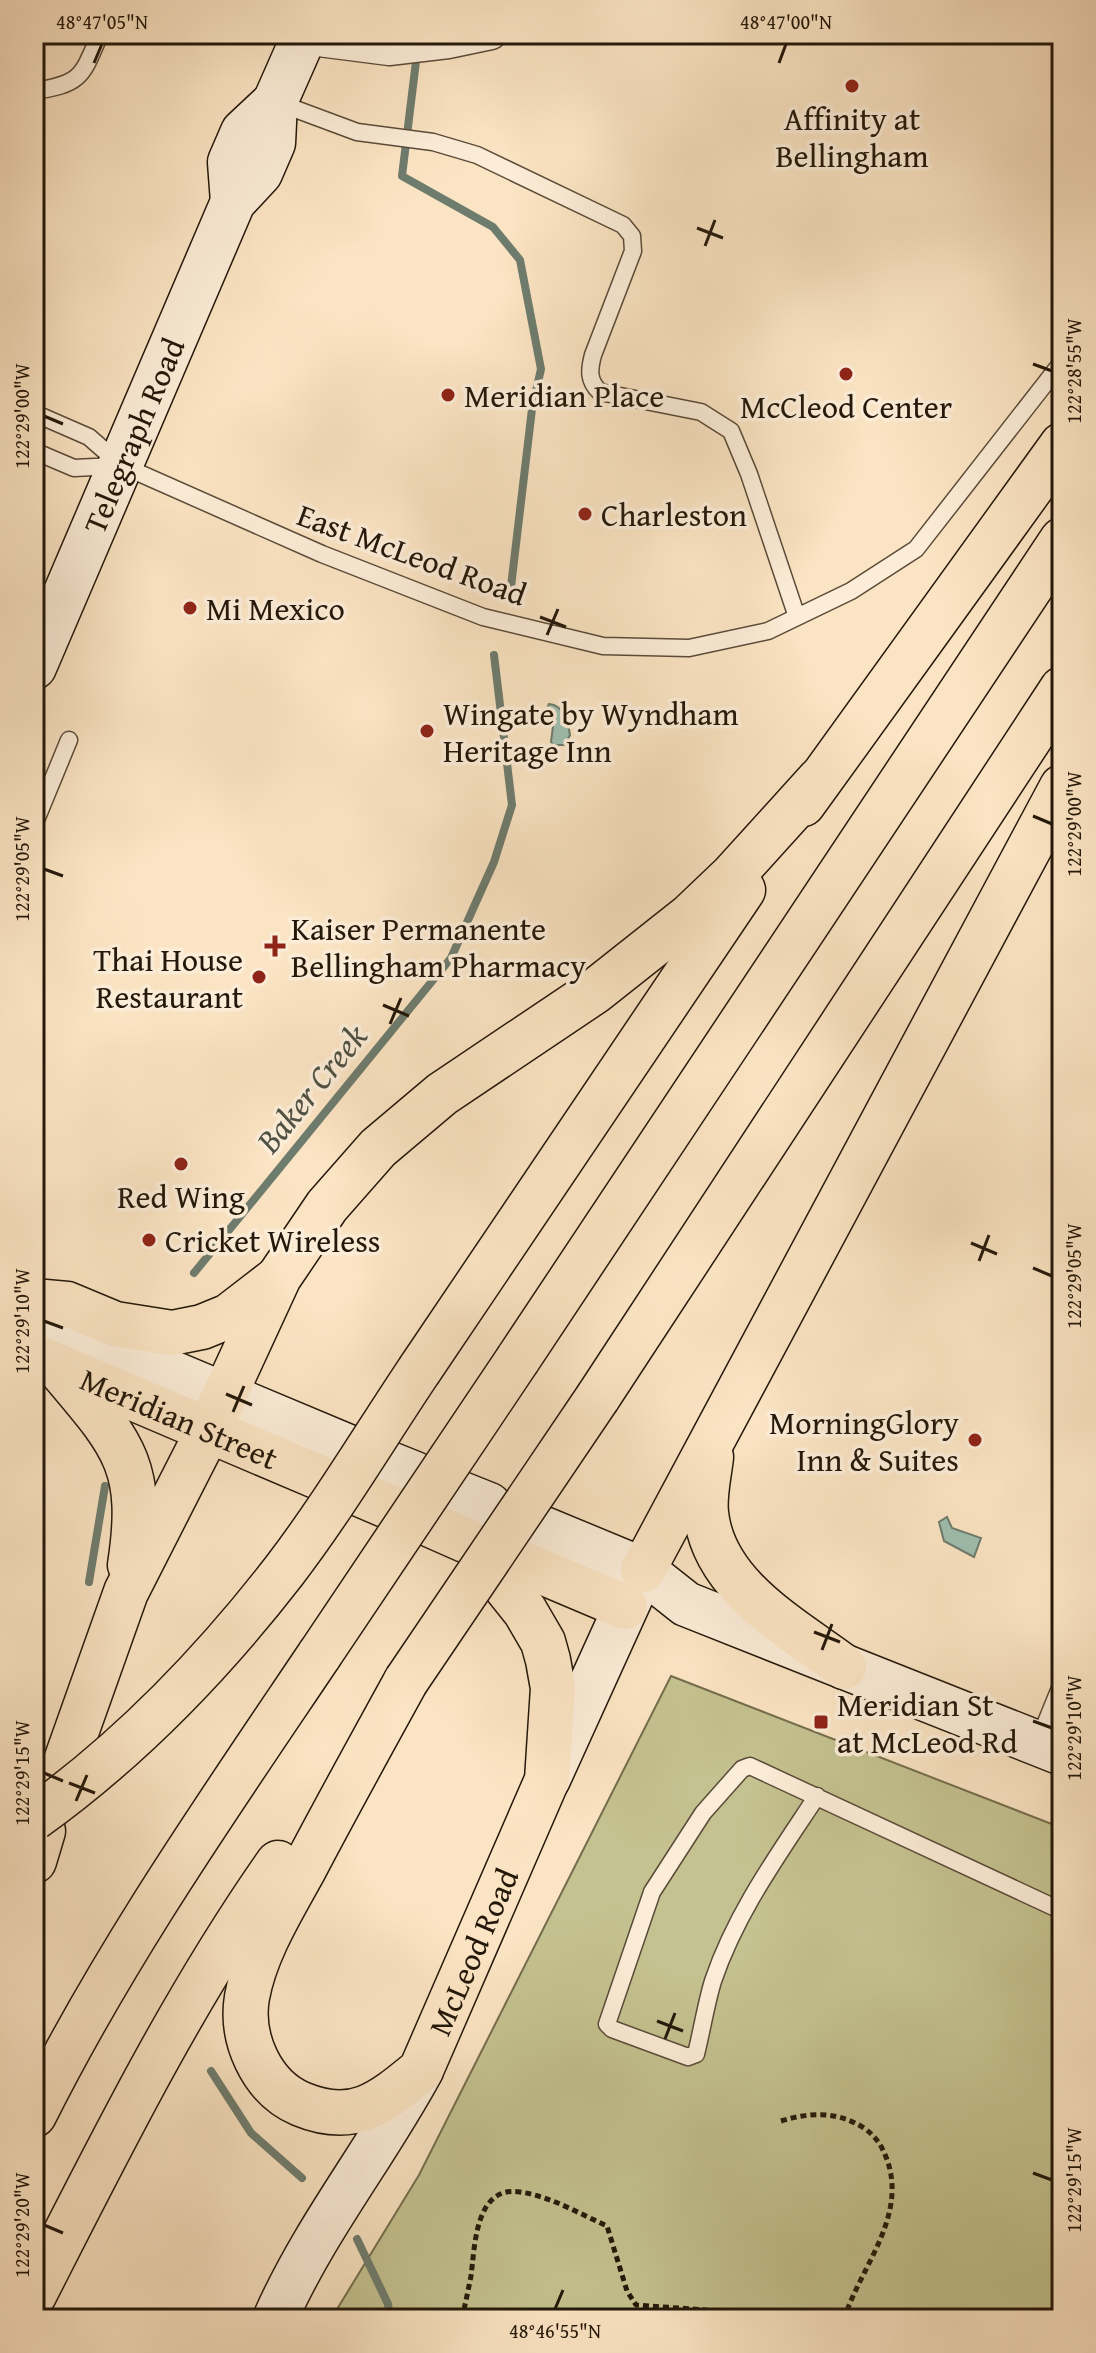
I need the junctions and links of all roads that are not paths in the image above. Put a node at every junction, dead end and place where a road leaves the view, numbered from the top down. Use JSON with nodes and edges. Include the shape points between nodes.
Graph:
{"nodes":[{"id":1,"x":100,"y":34,"type":"edge"},
{"id":2,"x":491,"y":34,"type":"edge"},
{"id":3,"x":304,"y":36,"type":"edge"},
{"id":4,"x":34,"y":91,"type":"edge"},
{"id":5,"x":275,"y":102,"type":"junction"},
{"id":6,"x":1062,"y":362,"type":"edge"},
{"id":7,"x":34,"y":413,"type":"edge"},
{"id":8,"x":1062,"y":445,"type":"edge"},
{"id":9,"x":34,"y":451,"type":"edge"},
{"id":10,"x":121,"y":465,"type":"junction"},
{"id":11,"x":1062,"y":540,"type":"edge"},
{"id":12,"x":797,"y":617,"type":"junction"},
{"id":13,"x":34,"y":667,"type":"edge"},
{"id":14,"x":1062,"y":689,"type":"edge"},
{"id":15,"x":69,"y":740,"type":"dead end"},
{"id":16,"x":819,"y":780,"type":"junction"},
{"id":17,"x":1062,"y":787,"type":"edge"},
{"id":18,"x":34,"y":825,"type":"edge"},
{"id":19,"x":279,"y":1277,"type":"junction"},
{"id":20,"x":34,"y":1301,"type":"edge"},
{"id":21,"x":34,"y":1315,"type":"edge"},
{"id":22,"x":46,"y":1362,"type":"edge"},
{"id":23,"x":217,"y":1413,"type":"junction"},
{"id":24,"x":715,"y":1433,"type":"junction"},
{"id":25,"x":410,"y":1497,"type":"dead end"},
{"id":26,"x":634,"y":1589,"type":"junction"},
{"id":27,"x":126,"y":1592,"type":"junction"},
{"id":28,"x":844,"y":1667,"type":"junction"},
{"id":29,"x":406,"y":1681,"type":"junction"},
{"id":30,"x":1062,"y":1683,"type":"edge"},
{"id":31,"x":1050,"y":1748,"type":"edge"},
{"id":32,"x":62,"y":1772,"type":"dead end"},
{"id":33,"x":547,"y":1780,"type":"junction"},
{"id":34,"x":817,"y":1796,"type":"junction"},
{"id":35,"x":37,"y":1837,"type":"edge"},
{"id":36,"x":1062,"y":1911,"type":"edge"},
{"id":37,"x":421,"y":2070,"type":"junction"},
{"id":38,"x":34,"y":2115,"type":"edge"},
{"id":39,"x":34,"y":2295,"type":"edge"},
{"id":40,"x":275,"y":2319,"type":"edge"}],
"edges":[{"from":1,"to":4,"type":"lane","via":[[83,73],[60,87]]},
{"from":2,"to":3,"type":"street","via":[[389,50]]},
{"from":3,"to":5,"type":"main road","name":"Telegraph Road"},
{"from":5,"to":10,"type":"main road","name":"Telegraph Road","via":[[243,132],[230,162],[233,202]]},
{"from":5,"to":12,"type":"lane","via":[[357,132],[433,142],[477,155],[623,225],[632,236],[633,251],[593,355],[593,385],[600,392],[701,412],[731,431]]},
{"from":6,"to":12,"type":"lane","name":"East McLeod Road","via":[[916,549],[851,591]]},
{"from":7,"to":10,"type":"lane","via":[[89,437]]},
{"from":8,"to":16,"type":"highway"},
{"from":9,"to":10,"type":"lane","via":[[74,468]]},
{"from":10,"to":12,"type":"lane","name":"East McLeod Road","via":[[322,554],[483,617],[603,646],[689,648],[768,631]]},
{"from":10,"to":13,"type":"main road","name":"Telegraph Road"},
{"from":11,"to":38,"type":"highway","bridge":true,"via":[[190,1848]]},
{"from":14,"to":29,"type":"highway","bridge":true},
{"from":15,"to":18,"type":"lane"},
{"from":16,"to":19,"type":"highway","via":[[690,916],[594,992],[442,1094],[378,1148],[327,1206]]},
{"from":16,"to":35,"type":"highway","bridge":true,"via":[[293,1558],[197,1674]]},
{"from":17,"to":24,"type":"highway"},
{"from":19,"to":20,"type":"highway","via":[[229,1316],[172,1333],[115,1324],[67,1304]]},
{"from":19,"to":23,"type":"highway"},
{"from":21,"to":23,"type":"main road","name":"Meridian Street"},
{"from":22,"to":23,"type":"highway","name":"Meridian Street"},
{"from":22,"to":27,"type":"highway","via":[[110,1428],[131,1476],[136,1527]]},
{"from":23,"to":25,"type":"main road","name":"Meridian Street"},
{"from":23,"to":27,"type":"highway"},
{"from":24,"to":26,"type":"highway"},
{"from":24,"to":28,"type":"highway","via":[[706,1513],[721,1557],[756,1601]]},
{"from":26,"to":28,"type":"main road","via":[[686,1604]]},
{"from":26,"to":33,"type":"main road","name":"McLeod Road"},
{"from":26,"to":33,"type":"highway","via":[[523,1559],[525,1611],[543,1642],[553,1688]]},
{"from":27,"to":32,"type":"highway"},
{"from":28,"to":31,"type":"main road"},
{"from":29,"to":37,"type":"highway","via":[[261,1953],[247,1997],[246,2027],[261,2070],[296,2102],[319,2111],[366,2109],[386,2100]]},
{"from":29,"to":39,"type":"highway","via":[[274,1869],[184,2012]]},
{"from":30,"to":31,"type":"lane"},
{"from":33,"to":37,"type":"highway","name":"McLeod Road"},
{"from":34,"to":34,"type":"lane","via":[[750,1766],[703,1813],[652,1892],[607,2024],[612,2029],[688,2057],[696,2054],[713,1982],[729,1942],[759,1882]]},
{"from":34,"to":36,"type":"lane"},
{"from":37,"to":40,"type":"main road","name":"McLeod Road","via":[[308,2252]]}]}
